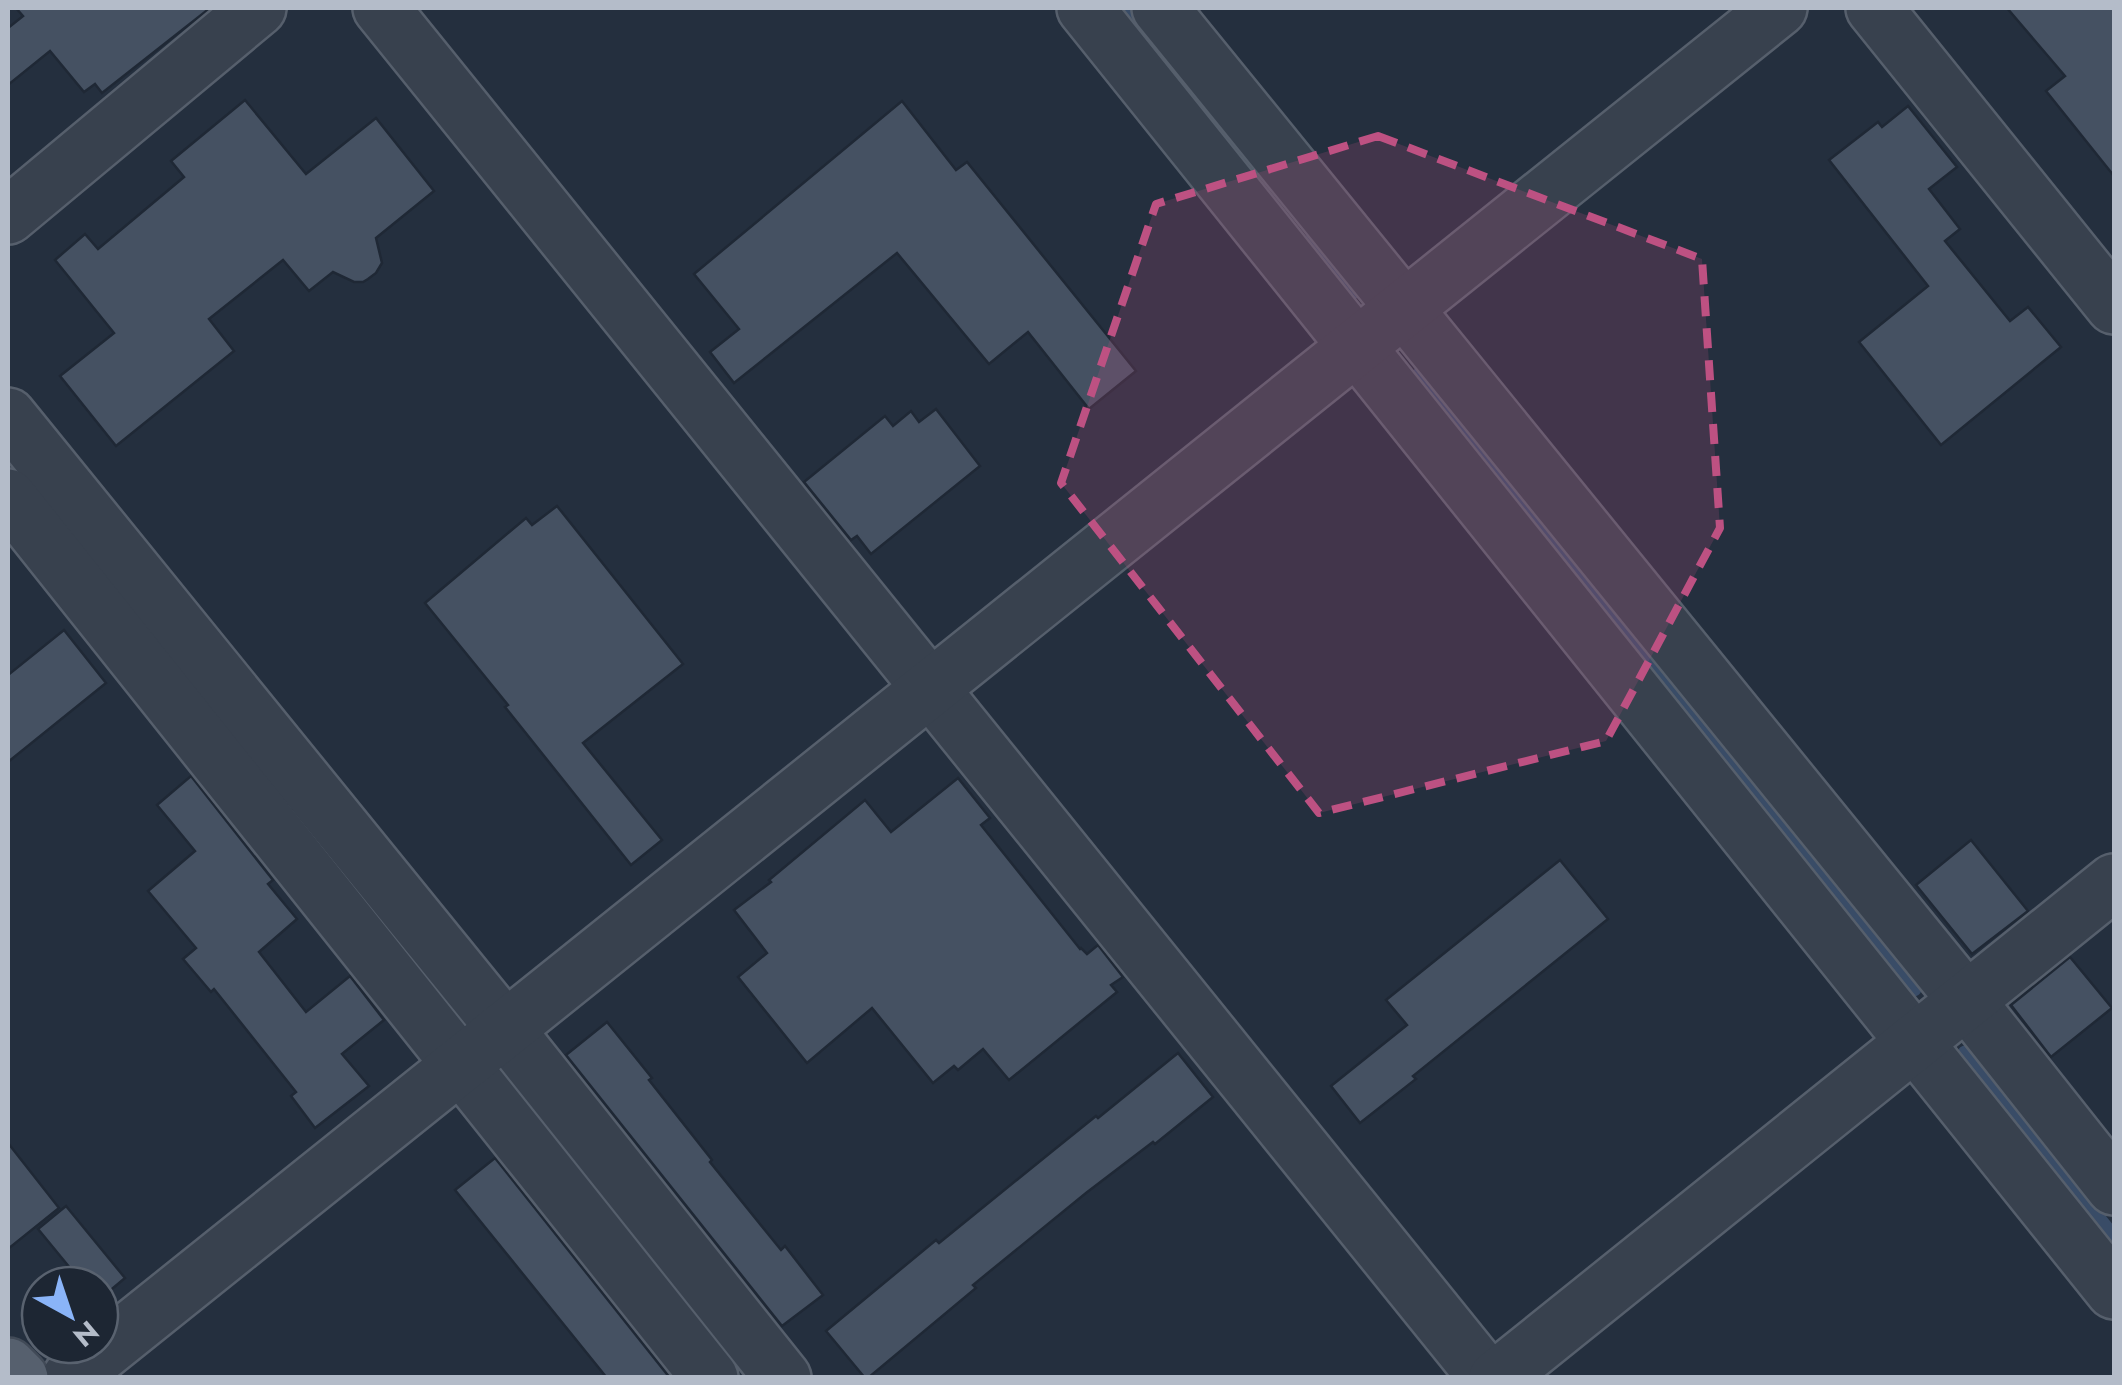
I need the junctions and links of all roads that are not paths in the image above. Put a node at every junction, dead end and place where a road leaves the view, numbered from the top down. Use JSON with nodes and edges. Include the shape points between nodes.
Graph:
{"nodes":[{"id":1,"x":258,"y":8,"type":"edge"},
{"id":2,"x":381,"y":8,"type":"edge"},
{"id":3,"x":1084,"y":8,"type":"edge"},
{"id":4,"x":1160,"y":8,"type":"edge"},
{"id":5,"x":1779,"y":8,"type":"edge"},
{"id":6,"x":1874,"y":8,"type":"edge"},
{"id":7,"x":8,"y":216,"type":"edge"},
{"id":8,"x":2114,"y":306,"type":"edge"},
{"id":9,"x":1404,"y":308,"type":"junction"},
{"id":10,"x":1355,"y":345,"type":"junction"},
{"id":11,"x":8,"y":416,"type":"edge"},
{"id":12,"x":8,"y":496,"type":"edge"},
{"id":13,"x":931,"y":688,"type":"junction"},
{"id":14,"x":2114,"y":882,"type":"edge"},
{"id":15,"x":1966,"y":1000,"type":"junction"},
{"id":16,"x":506,"y":1030,"type":"junction"},
{"id":17,"x":1914,"y":1041,"type":"junction"},
{"id":18,"x":462,"y":1065,"type":"junction"},
{"id":19,"x":2114,"y":1186,"type":"edge"},
{"id":20,"x":2114,"y":1292,"type":"edge"},
{"id":21,"x":8,"y":1366,"type":"edge"},
{"id":22,"x":20,"y":1378,"type":"edge"},
{"id":23,"x":70,"y":1378,"type":"edge"},
{"id":24,"x":710,"y":1378,"type":"edge"},
{"id":25,"x":782,"y":1378,"type":"edge"},
{"id":26,"x":1488,"y":1378,"type":"edge"},
{"id":27,"x":1498,"y":1378,"type":"edge"}],
"edges":[{"from":1,"to":7,"type":"street"},
{"from":2,"to":13,"type":"street"},
{"from":3,"to":10,"type":"street"},
{"from":4,"to":9,"type":"street"},
{"from":5,"to":9,"type":"street"},
{"from":6,"to":8,"type":"street"},
{"from":9,"to":10,"type":"street"},
{"from":9,"to":15,"type":"street"},
{"from":10,"to":13,"type":"street"},
{"from":10,"to":17,"type":"street"},
{"from":11,"to":16,"type":"street"},
{"from":12,"to":18,"type":"street"},
{"from":13,"to":16,"type":"street"},
{"from":13,"to":26,"type":"street"},
{"from":14,"to":15,"type":"street"},
{"from":15,"to":17,"type":"street"},
{"from":15,"to":19,"type":"street"},
{"from":16,"to":18,"type":"street"},
{"from":16,"to":25,"type":"street"},
{"from":17,"to":20,"type":"street"},
{"from":17,"to":27,"type":"street"},
{"from":18,"to":23,"type":"street"},
{"from":18,"to":24,"type":"street"},
{"from":21,"to":22,"type":"main road"}]}
